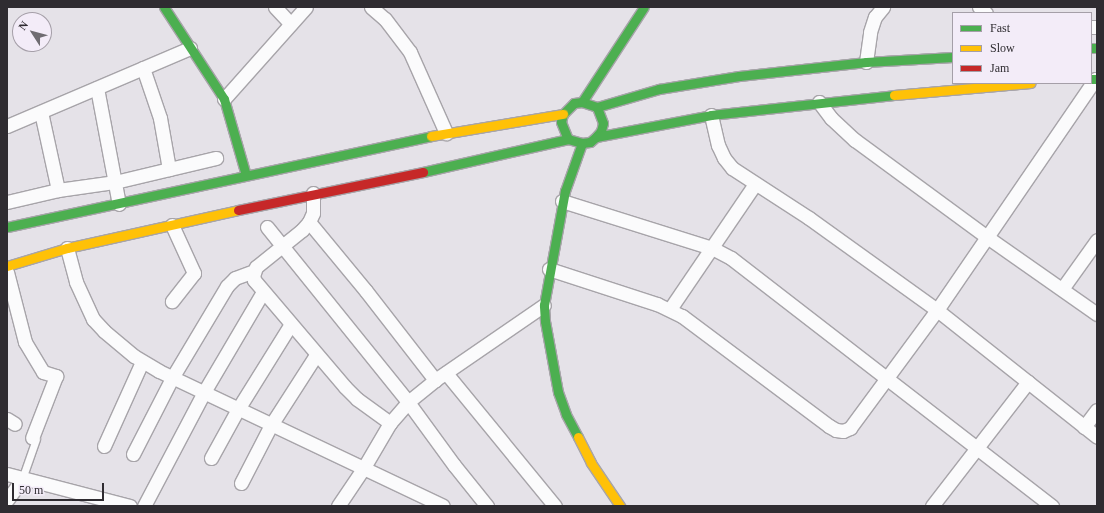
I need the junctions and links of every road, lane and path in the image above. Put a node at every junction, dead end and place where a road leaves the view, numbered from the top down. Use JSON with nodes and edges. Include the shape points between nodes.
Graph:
{"nodes":[{"id":1,"x":164,"y":7,"type":"edge"},
{"id":2,"x":275,"y":7,"type":"edge"},
{"id":3,"x":306,"y":7,"type":"edge"},
{"id":4,"x":371,"y":7,"type":"edge"},
{"id":5,"x":644,"y":7,"type":"edge"},
{"id":6,"x":883,"y":7,"type":"edge"},
{"id":7,"x":291,"y":24,"type":"junction"},
{"id":8,"x":190,"y":48,"type":"junction"},
{"id":9,"x":952,"y":57,"type":"edge"},
{"id":10,"x":866,"y":62,"type":"junction"},
{"id":11,"x":143,"y":68,"type":"junction"},
{"id":12,"x":1014,"y":84,"type":"edge"},
{"id":13,"x":1091,"y":84,"type":"edge"},
{"id":14,"x":97,"y":88,"type":"junction"},
{"id":15,"x":224,"y":99,"type":"junction"},
{"id":16,"x":582,"y":102,"type":"junction"},
{"id":17,"x":819,"y":102,"type":"junction"},
{"id":18,"x":597,"y":107,"type":"junction"},
{"id":19,"x":41,"y":112,"type":"junction"},
{"id":20,"x":563,"y":114,"type":"junction"},
{"id":21,"x":711,"y":115,"type":"junction"},
{"id":22,"x":7,"y":126,"type":"edge"},
{"id":23,"x":446,"y":133,"type":"junction"},
{"id":24,"x":596,"y":137,"type":"junction"},
{"id":25,"x":568,"y":139,"type":"junction"},
{"id":26,"x":582,"y":143,"type":"junction"},
{"id":27,"x":216,"y":158,"type":"dead end"},
{"id":28,"x":169,"y":169,"type":"junction"},
{"id":29,"x":246,"y":175,"type":"junction"},
{"id":30,"x":114,"y":182,"type":"junction"},
{"id":31,"x":756,"y":184,"type":"junction"},
{"id":32,"x":58,"y":190,"type":"junction"},
{"id":33,"x":313,"y":193,"type":"junction"},
{"id":34,"x":562,"y":201,"type":"junction"},
{"id":35,"x":7,"y":202,"type":"edge"},
{"id":36,"x":118,"y":204,"type":"junction"},
{"id":37,"x":310,"y":222,"type":"junction"},
{"id":38,"x":172,"y":225,"type":"junction"},
{"id":39,"x":7,"y":227,"type":"edge"},
{"id":40,"x":267,"y":227,"type":"dead end"},
{"id":41,"x":987,"y":237,"type":"junction"},
{"id":42,"x":1097,"y":240,"type":"edge"},
{"id":43,"x":282,"y":247,"type":"junction"},
{"id":44,"x":67,"y":248,"type":"junction"},
{"id":45,"x":712,"y":248,"type":"junction"},
{"id":46,"x":7,"y":266,"type":"edge"},
{"id":47,"x":549,"y":269,"type":"junction"},
{"id":48,"x":254,"y":271,"type":"junction"},
{"id":49,"x":7,"y":272,"type":"edge"},
{"id":50,"x":1062,"y":289,"type":"junction"},
{"id":51,"x":263,"y":292,"type":"junction"},
{"id":52,"x":172,"y":301,"type":"dead end"},
{"id":53,"x":544,"y":305,"type":"junction"},
{"id":54,"x":670,"y":309,"type":"junction"},
{"id":55,"x":937,"y":310,"type":"junction"},
{"id":56,"x":1097,"y":314,"type":"edge"},
{"id":57,"x":290,"y":324,"type":"junction"},
{"id":58,"x":316,"y":355,"type":"junction"},
{"id":59,"x":142,"y":362,"type":"junction"},
{"id":60,"x":441,"y":377,"type":"junction"},
{"id":61,"x":172,"y":378,"type":"junction"},
{"id":62,"x":888,"y":378,"type":"junction"},
{"id":63,"x":1028,"y":382,"type":"junction"},
{"id":64,"x":204,"y":392,"type":"junction"},
{"id":65,"x":408,"y":402,"type":"junction"},
{"id":66,"x":238,"y":409,"type":"junction"},
{"id":67,"x":1097,"y":410,"type":"edge"},
{"id":68,"x":390,"y":423,"type":"junction"},
{"id":69,"x":271,"y":425,"type":"junction"},
{"id":70,"x":1084,"y":427,"type":"junction"},
{"id":71,"x":1097,"y":437,"type":"edge"},
{"id":72,"x":34,"y":438,"type":"joint"},
{"id":73,"x":104,"y":446,"type":"dead end"},
{"id":74,"x":976,"y":447,"type":"junction"},
{"id":75,"x":133,"y":454,"type":"dead end"},
{"id":76,"x":211,"y":458,"type":"dead end"},
{"id":77,"x":363,"y":469,"type":"junction"},
{"id":78,"x":7,"y":474,"type":"edge"},
{"id":79,"x":22,"y":479,"type":"junction"},
{"id":80,"x":241,"y":483,"type":"dead end"},
{"id":81,"x":7,"y":500,"type":"edge"},
{"id":82,"x":96,"y":502,"type":"edge"},
{"id":83,"x":342,"y":505,"type":"edge"},
{"id":84,"x":130,"y":506,"type":"edge"},
{"id":85,"x":144,"y":506,"type":"edge"},
{"id":86,"x":443,"y":506,"type":"edge"},
{"id":87,"x":487,"y":506,"type":"edge"},
{"id":88,"x":555,"y":506,"type":"edge"},
{"id":89,"x":619,"y":506,"type":"edge"},
{"id":90,"x":932,"y":506,"type":"edge"},
{"id":91,"x":1052,"y":506,"type":"edge"}],
"edges":[{"from":1,"to":8,"type":"main road"},
{"from":2,"to":7,"type":"street"},
{"from":3,"to":7,"type":"street"},
{"from":4,"to":23,"type":"street","via":[[385,19],[410,52]]},
{"from":5,"to":16,"type":"main road"},
{"from":6,"to":10,"type":"street","via":[[870,32]]},
{"from":7,"to":15,"type":"street"},
{"from":8,"to":11,"type":"street"},
{"from":8,"to":15,"type":"main road"},
{"from":9,"to":10,"type":"main road"},
{"from":10,"to":18,"type":"main road","via":[[697,82],[659,89]]},
{"from":11,"to":14,"type":"street"},
{"from":11,"to":28,"type":"street","via":[[160,118]]},
{"from":12,"to":17,"type":"main road"},
{"from":13,"to":41,"type":"street"},
{"from":14,"to":19,"type":"street"},
{"from":14,"to":30,"type":"street"},
{"from":15,"to":29,"type":"main road"},
{"from":16,"to":18,"type":"main road"},
{"from":16,"to":20,"type":"main road","via":[[571,105]]},
{"from":17,"to":21,"type":"main road"},
{"from":17,"to":41,"type":"street","via":[[843,130]]},
{"from":18,"to":24,"type":"main road","via":[[603,123]]},
{"from":19,"to":22,"type":"street"},
{"from":19,"to":32,"type":"street"},
{"from":20,"to":23,"type":"main road"},
{"from":20,"to":25,"type":"main road","via":[[561,122]]},
{"from":21,"to":24,"type":"main road"},
{"from":21,"to":31,"type":"street","via":[[724,158],[732,168]]},
{"from":23,"to":29,"type":"main road"},
{"from":24,"to":26,"type":"main road","via":[[590,142]]},
{"from":25,"to":26,"type":"main road"},
{"from":25,"to":33,"type":"main road","via":[[442,168]]},
{"from":26,"to":34,"type":"main road"},
{"from":27,"to":28,"type":"street"},
{"from":28,"to":30,"type":"street"},
{"from":29,"to":36,"type":"main road"},
{"from":30,"to":32,"type":"street"},
{"from":30,"to":36,"type":"street"},
{"from":31,"to":45,"type":"street"},
{"from":31,"to":55,"type":"street","via":[[809,218]]},
{"from":32,"to":35,"type":"street"},
{"from":33,"to":37,"type":"street","via":[[313,213]]},
{"from":33,"to":38,"type":"main road"},
{"from":34,"to":45,"type":"street"},
{"from":34,"to":47,"type":"main road"},
{"from":36,"to":39,"type":"main road"},
{"from":37,"to":43,"type":"street"},
{"from":37,"to":60,"type":"street"},
{"from":38,"to":44,"type":"main road"},
{"from":38,"to":52,"type":"street","via":[[194,273]]},
{"from":40,"to":43,"type":"street"},
{"from":41,"to":50,"type":"street"},
{"from":41,"to":55,"type":"street"},
{"from":42,"to":50,"type":"street"},
{"from":43,"to":48,"type":"street"},
{"from":43,"to":65,"type":"street"},
{"from":44,"to":46,"type":"main road"},
{"from":44,"to":59,"type":"street","via":[[76,282],[93,319]]},
{"from":45,"to":54,"type":"street"},
{"from":45,"to":62,"type":"street","via":[[731,258]]},
{"from":47,"to":53,"type":"main road"},
{"from":47,"to":54,"type":"street"},
{"from":48,"to":51,"type":"street","via":[[254,280]]},
{"from":48,"to":61,"type":"street","via":[[235,278],[227,286]]},
{"from":49,"to":72,"type":"street","via":[[25,342],[43,372],[56,376]]},
{"from":50,"to":56,"type":"street"},
{"from":51,"to":57,"type":"street"},
{"from":51,"to":64,"type":"street"},
{"from":53,"to":60,"type":"street"},
{"from":53,"to":89,"type":"main road","via":[[558,392],[566,414],[591,463]]},
{"from":54,"to":62,"type":"street","via":[[836,430],[850,428]]},
{"from":55,"to":62,"type":"street"},
{"from":55,"to":63,"type":"street"},
{"from":57,"to":58,"type":"street"},
{"from":57,"to":66,"type":"street"},
{"from":58,"to":68,"type":"street","via":[[353,395]]},
{"from":58,"to":69,"type":"street"},
{"from":59,"to":61,"type":"street"},
{"from":59,"to":73,"type":"street"},
{"from":60,"to":65,"type":"street"},
{"from":60,"to":88,"type":"street"},
{"from":61,"to":64,"type":"street"},
{"from":61,"to":75,"type":"street"},
{"from":62,"to":74,"type":"street"},
{"from":63,"to":70,"type":"street"},
{"from":63,"to":74,"type":"street"},
{"from":64,"to":66,"type":"street"},
{"from":64,"to":85,"type":"street"},
{"from":65,"to":68,"type":"street"},
{"from":65,"to":87,"type":"street"},
{"from":66,"to":69,"type":"street"},
{"from":66,"to":76,"type":"street"},
{"from":67,"to":70,"type":"street"},
{"from":68,"to":77,"type":"street"},
{"from":69,"to":77,"type":"street"},
{"from":69,"to":80,"type":"street"},
{"from":70,"to":71,"type":"street"},
{"from":72,"to":79,"type":"lane"},
{"from":74,"to":90,"type":"street"},
{"from":74,"to":91,"type":"street"},
{"from":77,"to":83,"type":"street"},
{"from":77,"to":86,"type":"street"},
{"from":78,"to":79,"type":"street"},
{"from":79,"to":81,"type":"street"},
{"from":79,"to":82,"type":"street"},
{"from":82,"to":84,"type":"street"}]}
